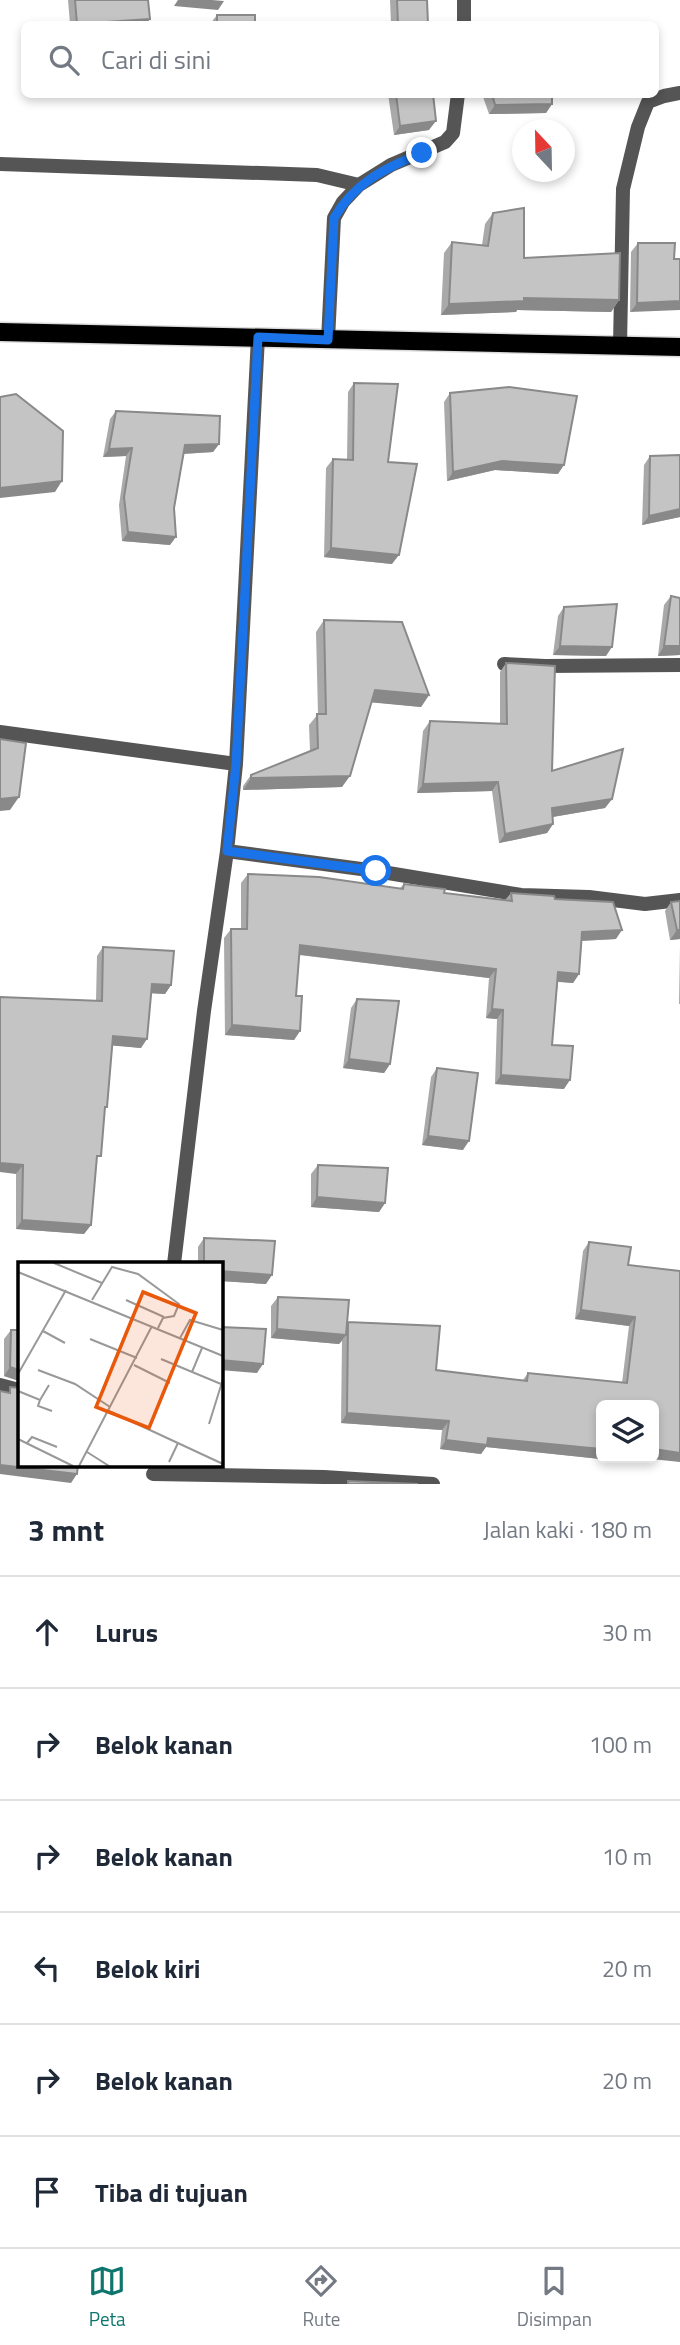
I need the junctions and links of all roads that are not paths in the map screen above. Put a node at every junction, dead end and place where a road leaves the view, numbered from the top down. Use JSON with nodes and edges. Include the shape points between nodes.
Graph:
{"nodes":[{"id":1,"x":464,"y":0,"type":"edge"},
{"id":2,"x":464,"y":21,"type":"edge"},
{"id":3,"x":680,"y":93,"type":"edge"},
{"id":4,"x":457,"y":98,"type":"edge"},
{"id":5,"x":659,"y":98,"type":"edge"},
{"id":6,"x":659,"y":98,"type":"edge"},
{"id":7,"x":0,"y":164,"type":"edge"},
{"id":8,"x":359,"y":185,"type":"junction"},
{"id":9,"x":0,"y":332,"type":"edge"},
{"id":10,"x":258,"y":337,"type":"junction"},
{"id":11,"x":328,"y":340,"type":"junction"},
{"id":12,"x":620,"y":346,"type":"junction"},
{"id":13,"x":680,"y":347,"type":"edge"},
{"id":14,"x":504,"y":664,"type":"edge"},
{"id":15,"x":680,"y":665,"type":"edge"},
{"id":16,"x":0,"y":732,"type":"edge"},
{"id":17,"x":236,"y":764,"type":"junction"},
{"id":18,"x":227,"y":851,"type":"junction"},
{"id":19,"x":680,"y":900,"type":"edge"},
{"id":20,"x":174,"y":1262,"type":"edge"},
{"id":21,"x":0,"y":1385,"type":"edge"},
{"id":22,"x":18,"y":1390,"type":"edge"},
{"id":23,"x":153,"y":1474,"type":"edge"},
{"id":24,"x":433,"y":1484,"type":"edge"}],
"edges":[{"from":1,"to":2,"type":"street"},
{"from":3,"to":5,"type":"street"},
{"from":4,"to":8,"type":"street","via":[[453,133],[445,142],[391,165]]},
{"from":6,"to":12,"type":"street","via":[[648,102],[638,127],[623,189]]},
{"from":7,"to":8,"type":"street","via":[[317,175]]},
{"from":8,"to":11,"type":"street","via":[[334,218]]},
{"from":9,"to":10,"type":"main road"},
{"from":10,"to":11,"type":"main road"},
{"from":10,"to":17,"type":"street"},
{"from":11,"to":12,"type":"main road"},
{"from":12,"to":13,"type":"main road"},
{"from":14,"to":15,"type":"street"},
{"from":16,"to":17,"type":"street"},
{"from":17,"to":18,"type":"street"},
{"from":18,"to":19,"type":"street","via":[[521,895],[645,904]]},
{"from":18,"to":20,"type":"street"},
{"from":21,"to":22,"type":"street"},
{"from":23,"to":24,"type":"street"}]}
